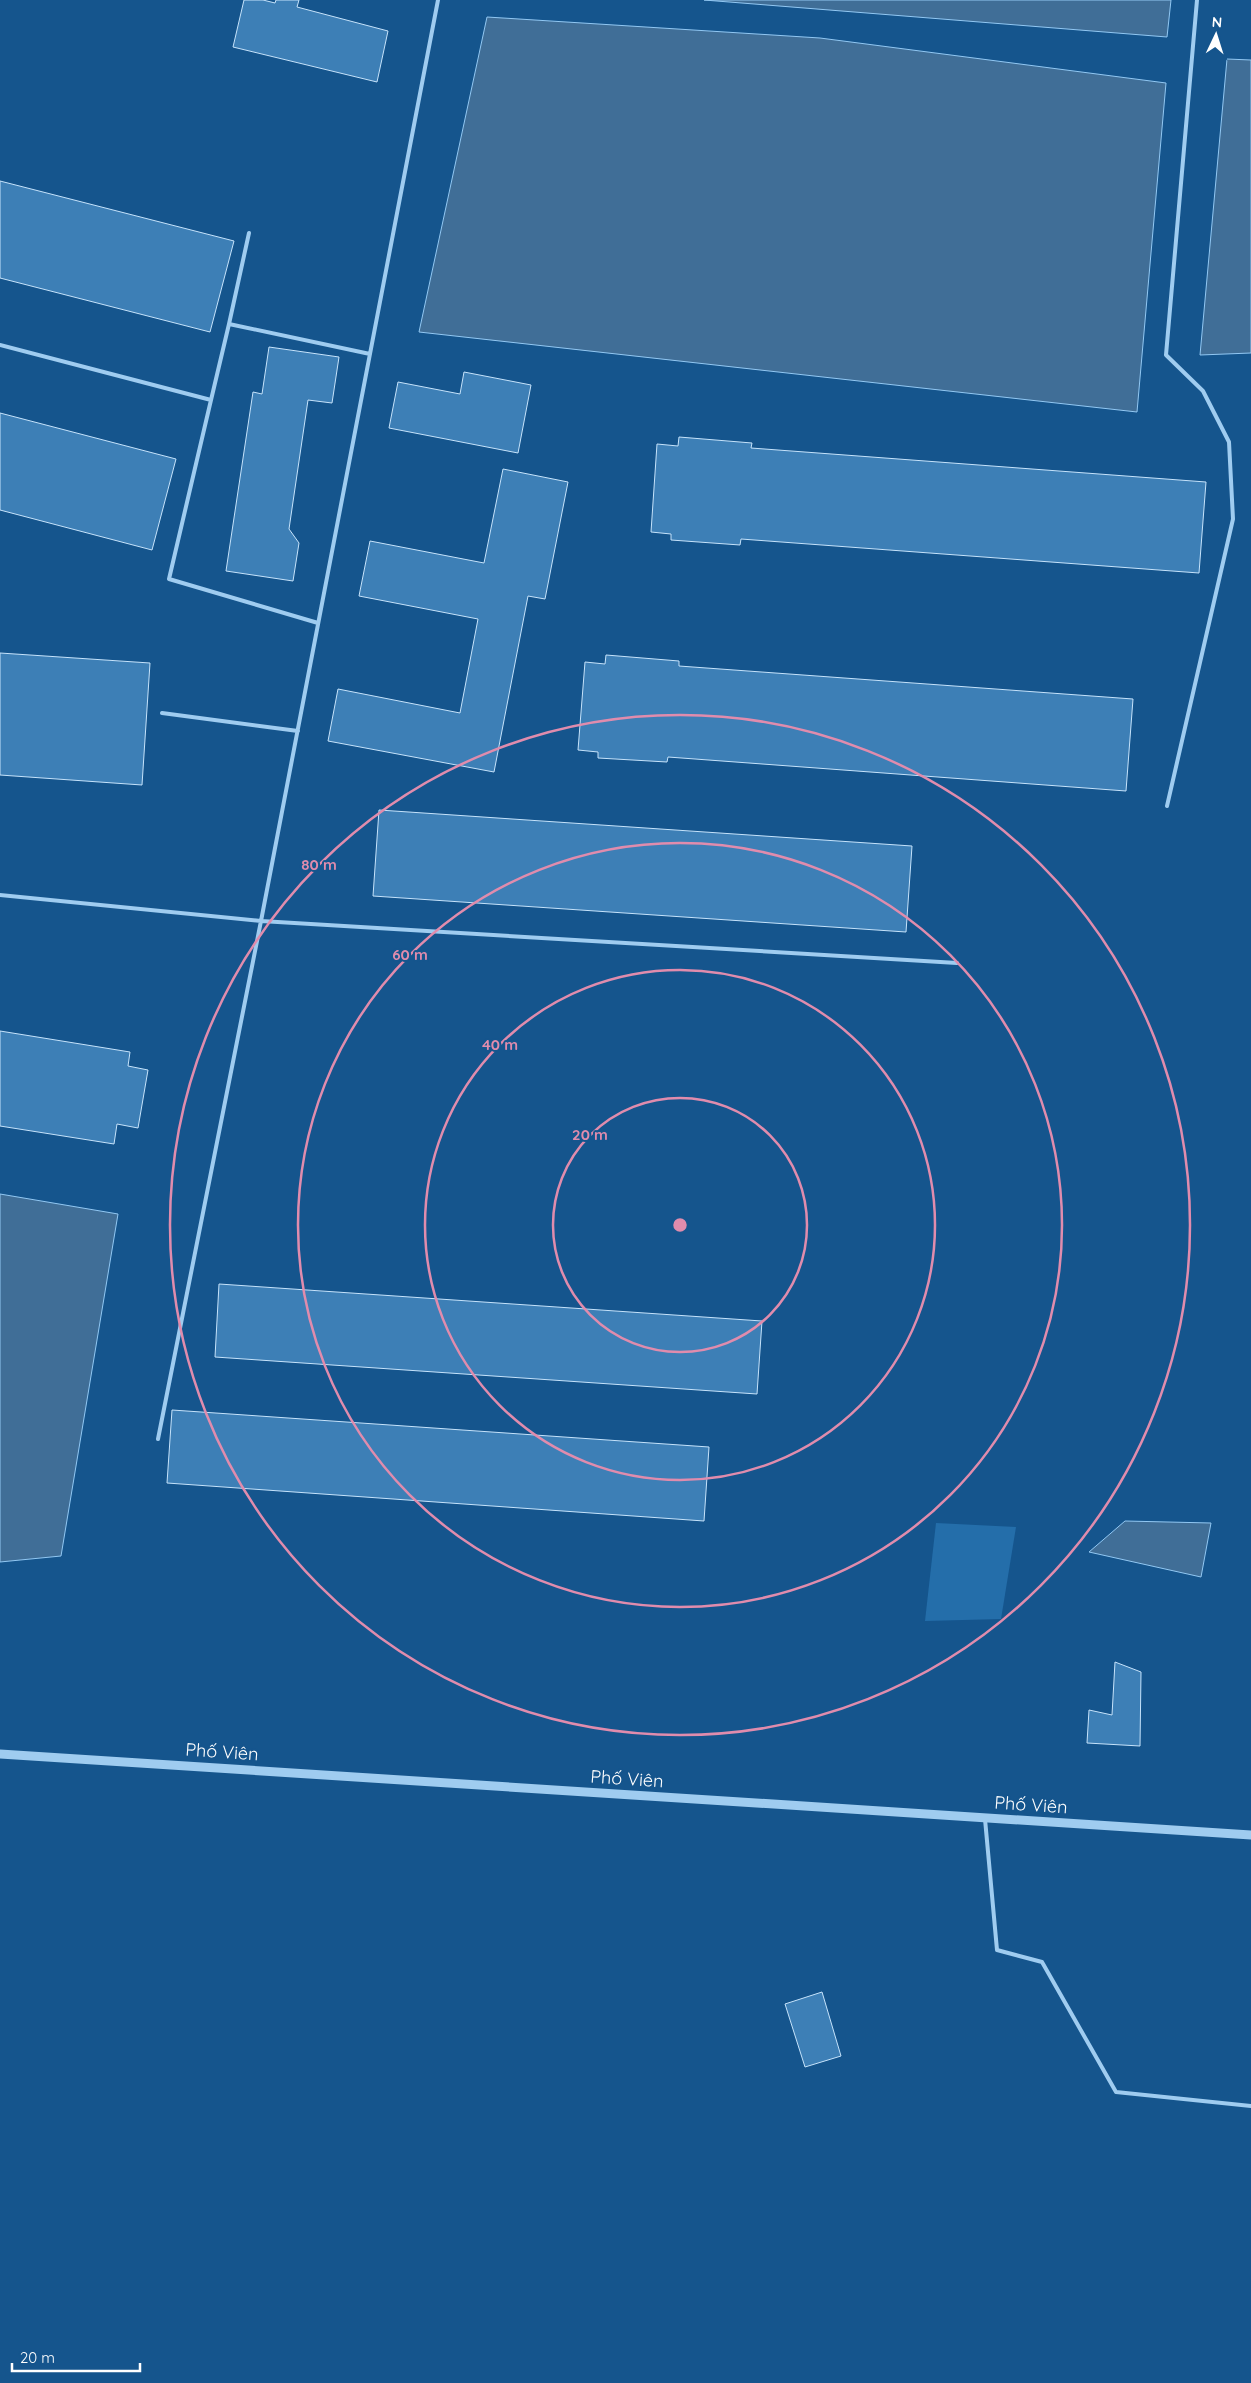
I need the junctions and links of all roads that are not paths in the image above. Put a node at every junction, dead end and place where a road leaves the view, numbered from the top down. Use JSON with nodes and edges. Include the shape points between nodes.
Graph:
{"nodes":[{"id":1,"x":438,"y":0,"type":"edge"},
{"id":2,"x":1197,"y":0,"type":"edge"},
{"id":3,"x":249,"y":233,"type":"dead end"},
{"id":4,"x":229,"y":324,"type":"junction"},
{"id":5,"x":0,"y":345,"type":"edge"},
{"id":6,"x":370,"y":354,"type":"junction"},
{"id":7,"x":211,"y":400,"type":"junction"},
{"id":8,"x":318,"y":623,"type":"junction"},
{"id":9,"x":162,"y":713,"type":"dead end"},
{"id":10,"x":298,"y":731,"type":"junction"},
{"id":11,"x":1167,"y":806,"type":"dead end"},
{"id":12,"x":0,"y":895,"type":"edge"},
{"id":13,"x":261,"y":921,"type":"junction"},
{"id":14,"x":957,"y":963,"type":"dead end"},
{"id":15,"x":158,"y":1439,"type":"dead end"},
{"id":16,"x":0,"y":1754,"type":"edge"},
{"id":17,"x":985,"y":1819,"type":"junction"},
{"id":18,"x":1251,"y":1835,"type":"edge"},
{"id":19,"x":1251,"y":2106,"type":"edge"}],
"edges":[{"from":1,"to":6,"type":"lane"},
{"from":2,"to":11,"type":"lane","via":[[1166,355],[1203,391],[1229,442],[1233,519]]},
{"from":3,"to":4,"type":"lane"},
{"from":4,"to":6,"type":"lane"},
{"from":4,"to":7,"type":"lane"},
{"from":5,"to":7,"type":"lane"},
{"from":6,"to":8,"type":"lane"},
{"from":7,"to":8,"type":"lane","via":[[170,579]]},
{"from":8,"to":10,"type":"lane"},
{"from":9,"to":10,"type":"lane"},
{"from":10,"to":13,"type":"lane"},
{"from":12,"to":13,"type":"lane"},
{"from":13,"to":14,"type":"lane"},
{"from":13,"to":15,"type":"lane"},
{"from":16,"to":17,"type":"street","name":"Phố Viên"},
{"from":17,"to":18,"type":"street","name":"Phố Viên"},
{"from":17,"to":19,"type":"lane","via":[[997,1950],[1042,1962],[1116,2092]]}]}
